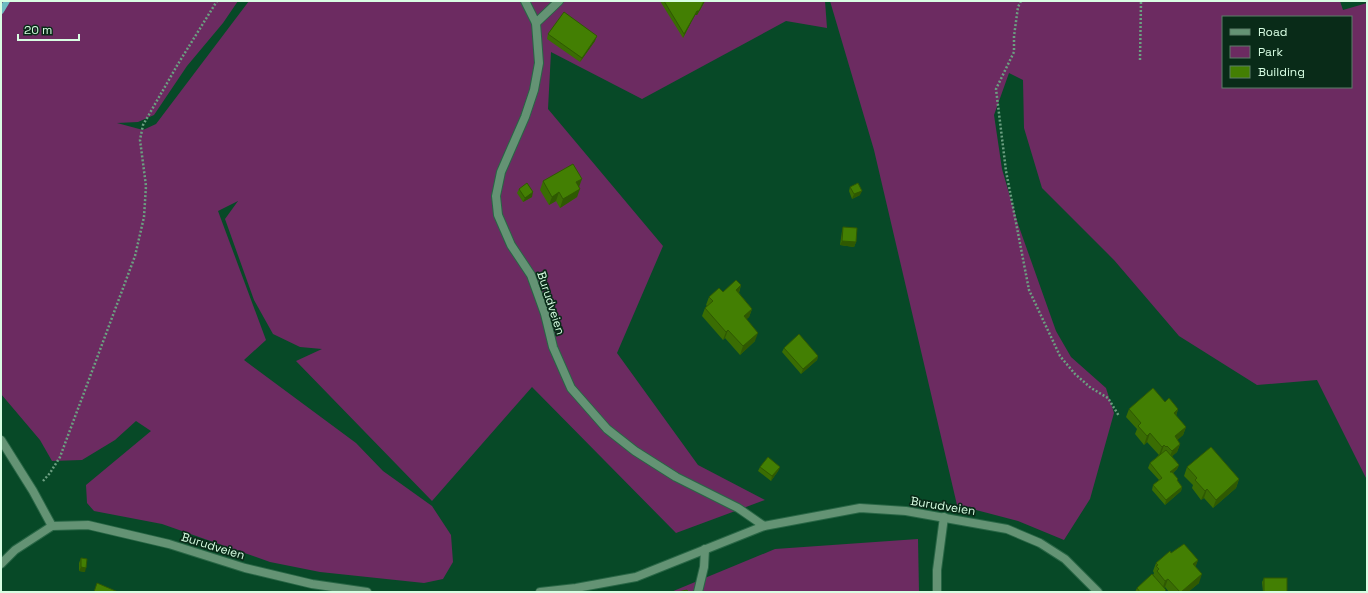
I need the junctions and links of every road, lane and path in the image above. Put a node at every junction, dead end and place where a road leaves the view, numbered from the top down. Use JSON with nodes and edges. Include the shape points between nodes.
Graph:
{"nodes":[{"id":1,"x":217,"y":1,"type":"edge"},
{"id":2,"x":525,"y":1,"type":"edge"},
{"id":3,"x":559,"y":1,"type":"edge"},
{"id":4,"x":1021,"y":1,"type":"edge"},
{"id":5,"x":1141,"y":1,"type":"edge"},
{"id":6,"x":536,"y":23,"type":"junction"},
{"id":7,"x":1140,"y":60,"type":"dead end"},
{"id":8,"x":1120,"y":416,"type":"dead end"},
{"id":9,"x":1,"y":440,"type":"edge"},
{"id":10,"x":33,"y":491,"type":"junction"},
{"id":11,"x":944,"y":517,"type":"junction"},
{"id":12,"x":52,"y":526,"type":"junction"},
{"id":13,"x":764,"y":526,"type":"junction"},
{"id":14,"x":705,"y":549,"type":"junction"},
{"id":15,"x":1,"y":564,"type":"edge"},
{"id":16,"x":368,"y":592,"type":"edge"},
{"id":17,"x":540,"y":592,"type":"edge"},
{"id":18,"x":698,"y":592,"type":"edge"},
{"id":19,"x":937,"y":592,"type":"edge"},
{"id":20,"x":1098,"y":592,"type":"edge"}],
"edges":[{"from":1,"to":10,"type":"path","via":[[144,125],[140,140],[146,186],[144,217],[135,256],[60,457],[50,473]]},
{"from":2,"to":6,"type":"street","name":"Burudveien"},
{"from":3,"to":6,"type":"street"},
{"from":4,"to":8,"type":"path","via":[[1014,36],[1014,52],[996,89],[1006,171],[1030,290],[1060,356],[1091,388],[1108,398]]},
{"from":5,"to":7,"type":"path"},
{"from":6,"to":13,"type":"street","name":"Burudveien","via":[[539,63],[534,90],[501,172],[496,196],[498,215],[511,245],[531,275],[553,347],[571,388],[607,428],[635,451],[676,477],[738,508]]},
{"from":9,"to":10,"type":"street"},
{"from":10,"to":12,"type":"street"},
{"from":11,"to":13,"type":"street","name":"Burudveien","via":[[860,508]]},
{"from":11,"to":19,"type":"street","via":[[937,570]]},
{"from":11,"to":20,"type":"street","name":"Burudveien","via":[[1007,529],[1040,543],[1065,559]]},
{"from":12,"to":15,"type":"street","via":[[15,550]]},
{"from":12,"to":16,"type":"street","name":"Burudveien","via":[[88,525],[169,544],[245,568],[312,584]]},
{"from":13,"to":14,"type":"street","name":"Burudveien"},
{"from":14,"to":17,"type":"street","name":"Burudveien","via":[[636,577]]},
{"from":14,"to":18,"type":"street"}]}
